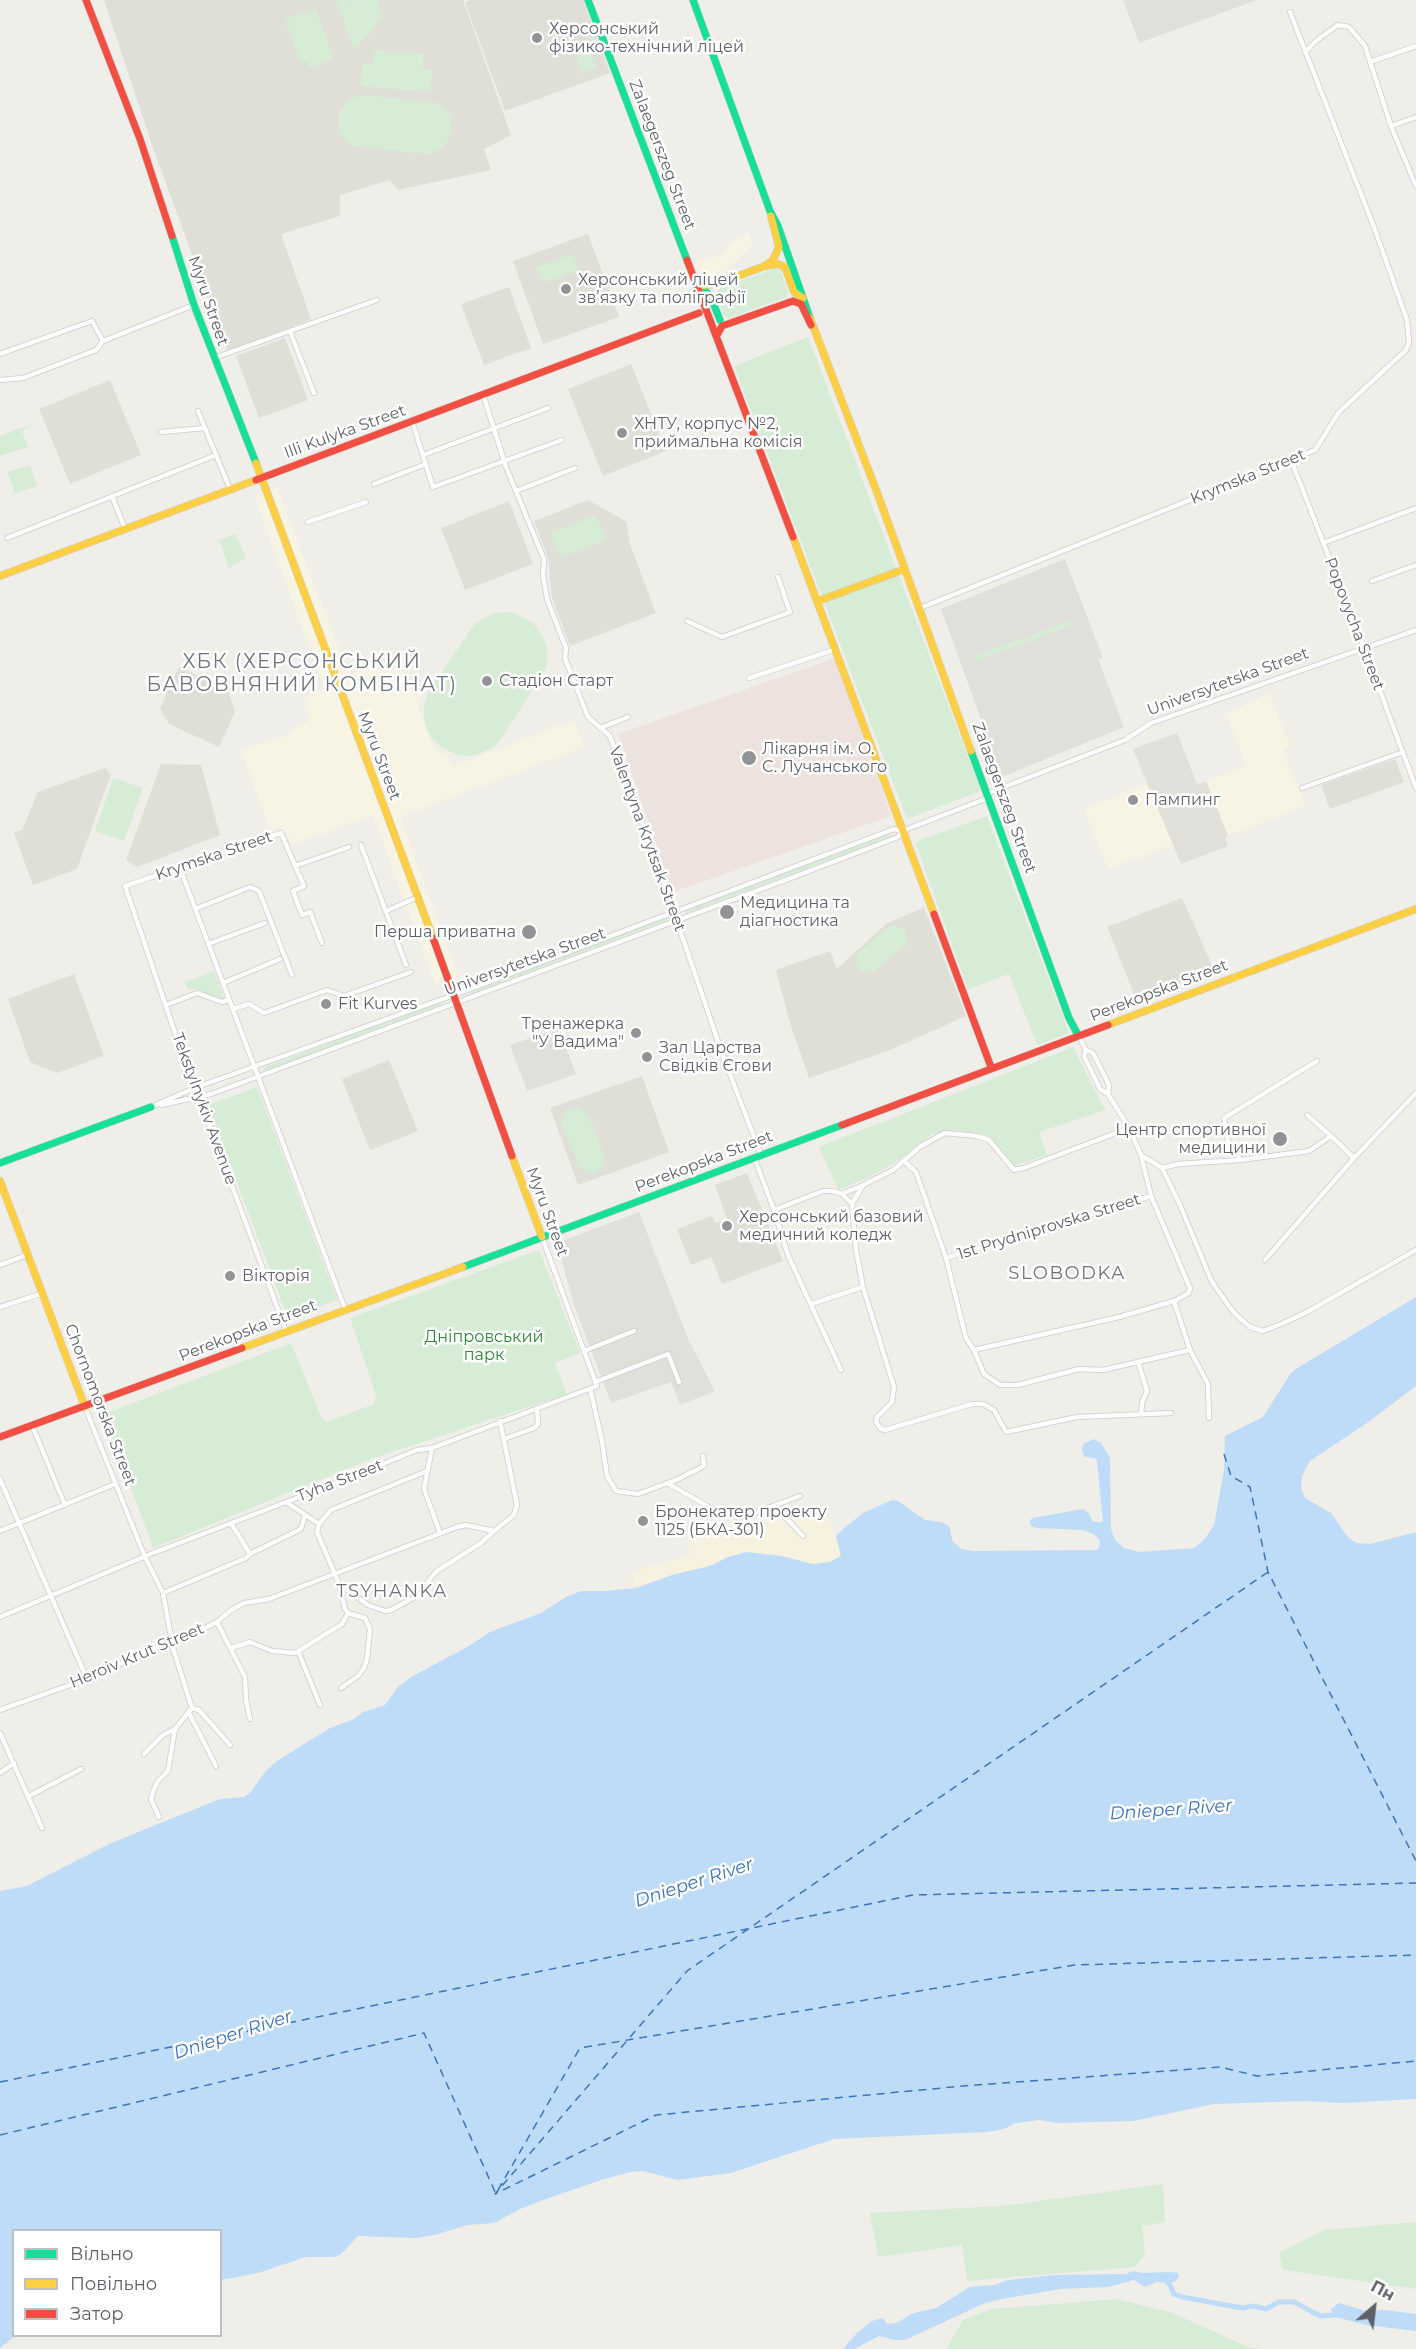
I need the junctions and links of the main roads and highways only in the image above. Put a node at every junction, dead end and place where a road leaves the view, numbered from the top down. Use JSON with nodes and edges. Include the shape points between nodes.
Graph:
{"nodes":[{"id":1,"x":86,"y":0,"type":"edge"},
{"id":2,"x":588,"y":0,"type":"edge"},
{"id":3,"x":693,"y":0,"type":"edge"},
{"id":4,"x":770,"y":211,"type":"junction"},
{"id":5,"x":765,"y":267,"type":"junction"},
{"id":6,"x":798,"y":282,"type":"junction"},
{"id":7,"x":716,"y":284,"type":"junction"},
{"id":8,"x":699,"y":286,"type":"junction"},
{"id":9,"x":794,"y":292,"type":"junction"},
{"id":10,"x":710,"y":295,"type":"junction"},
{"id":11,"x":804,"y":300,"type":"junction"},
{"id":12,"x":706,"y":303,"type":"junction"},
{"id":13,"x":784,"y":303,"type":"junction"},
{"id":14,"x":699,"y":313,"type":"junction"},
{"id":15,"x":711,"y":318,"type":"junction"},
{"id":16,"x":720,"y":320,"type":"junction"},
{"id":17,"x":731,"y":322,"type":"junction"},
{"id":18,"x":814,"y":330,"type":"junction"},
{"id":19,"x":717,"y":335,"type":"junction"},
{"id":20,"x":261,"y":477,"type":"junction"},
{"id":21,"x":905,"y":569,"type":"junction"},
{"id":22,"x":0,"y":576,"type":"edge"},
{"id":23,"x":818,"y":601,"type":"junction"},
{"id":24,"x":1416,"y":909,"type":"edge"},
{"id":25,"x":1078,"y":1035,"type":"junction"},
{"id":26,"x":991,"y":1067,"type":"junction"},
{"id":27,"x":151,"y":1107,"type":"road end"},
{"id":28,"x":0,"y":1163,"type":"edge"},
{"id":29,"x":0,"y":1181,"type":"edge"},
{"id":30,"x":542,"y":1237,"type":"junction"},
{"id":31,"x":85,"y":1407,"type":"junction"},
{"id":32,"x":0,"y":1437,"type":"edge"}],
"edges":[{"from":1,"to":20,"type":"main road","name":"Myru Street","via":[[140,139],[194,305]]},
{"from":2,"to":8,"type":"main road","name":"Zalaegerszeg Street"},
{"from":3,"to":4,"type":"main road"},
{"from":4,"to":5,"type":"main road","via":[[779,247]]},
{"from":4,"to":6,"type":"main road"},
{"from":5,"to":7,"type":"main road"},
{"from":5,"to":9,"type":"main road","via":[[785,267]]},
{"from":6,"to":9,"type":"main road"},
{"from":6,"to":11,"type":"main road"},
{"from":7,"to":8,"type":"main road"},
{"from":7,"to":10,"type":"main road"},
{"from":8,"to":10,"type":"main road"},
{"from":8,"to":12,"type":"main road","name":"Zalaegerszeg Street"},
{"from":9,"to":11,"type":"main road"},
{"from":9,"to":13,"type":"main road"},
{"from":10,"to":12,"type":"main road"},
{"from":10,"to":16,"type":"main road"},
{"from":11,"to":18,"type":"main road"},
{"from":12,"to":14,"type":"main road"},
{"from":12,"to":15,"type":"main road","name":"Zalaegerszeg Street"},
{"from":13,"to":17,"type":"main road"},
{"from":13,"to":18,"type":"main road","via":[[801,304]]},
{"from":14,"to":15,"type":"main road"},
{"from":14,"to":20,"type":"main road","name":"Illi Kulyka Street"},
{"from":15,"to":16,"type":"main road"},
{"from":15,"to":19,"type":"main road","name":"Zalaegerszeg Street"},
{"from":16,"to":17,"type":"main road"},
{"from":17,"to":19,"type":"main road","via":[[722,326]]},
{"from":18,"to":21,"type":"main road","name":"Zalaegerszeg Street"},
{"from":19,"to":23,"type":"main road"},
{"from":20,"to":22,"type":"main road","name":"Illi Kulyka Street"},
{"from":20,"to":30,"type":"main road","name":"Myru Street"},
{"from":21,"to":23,"type":"main road"},
{"from":21,"to":25,"type":"main road","name":"Zalaegerszeg Street"},
{"from":23,"to":26,"type":"main road"},
{"from":24,"to":25,"type":"main road","name":"Perekopska Street"},
{"from":25,"to":26,"type":"main road","name":"Perekopska Street"},
{"from":26,"to":30,"type":"main road","name":"Perekopska Street"},
{"from":27,"to":28,"type":"main road","name":"Universytetska Street"},
{"from":29,"to":31,"type":"main road","name":"Chornomorska Street"},
{"from":30,"to":31,"type":"main road","name":"Perekopska Street"},
{"from":31,"to":32,"type":"main road","name":"Perekopska Street"}]}
